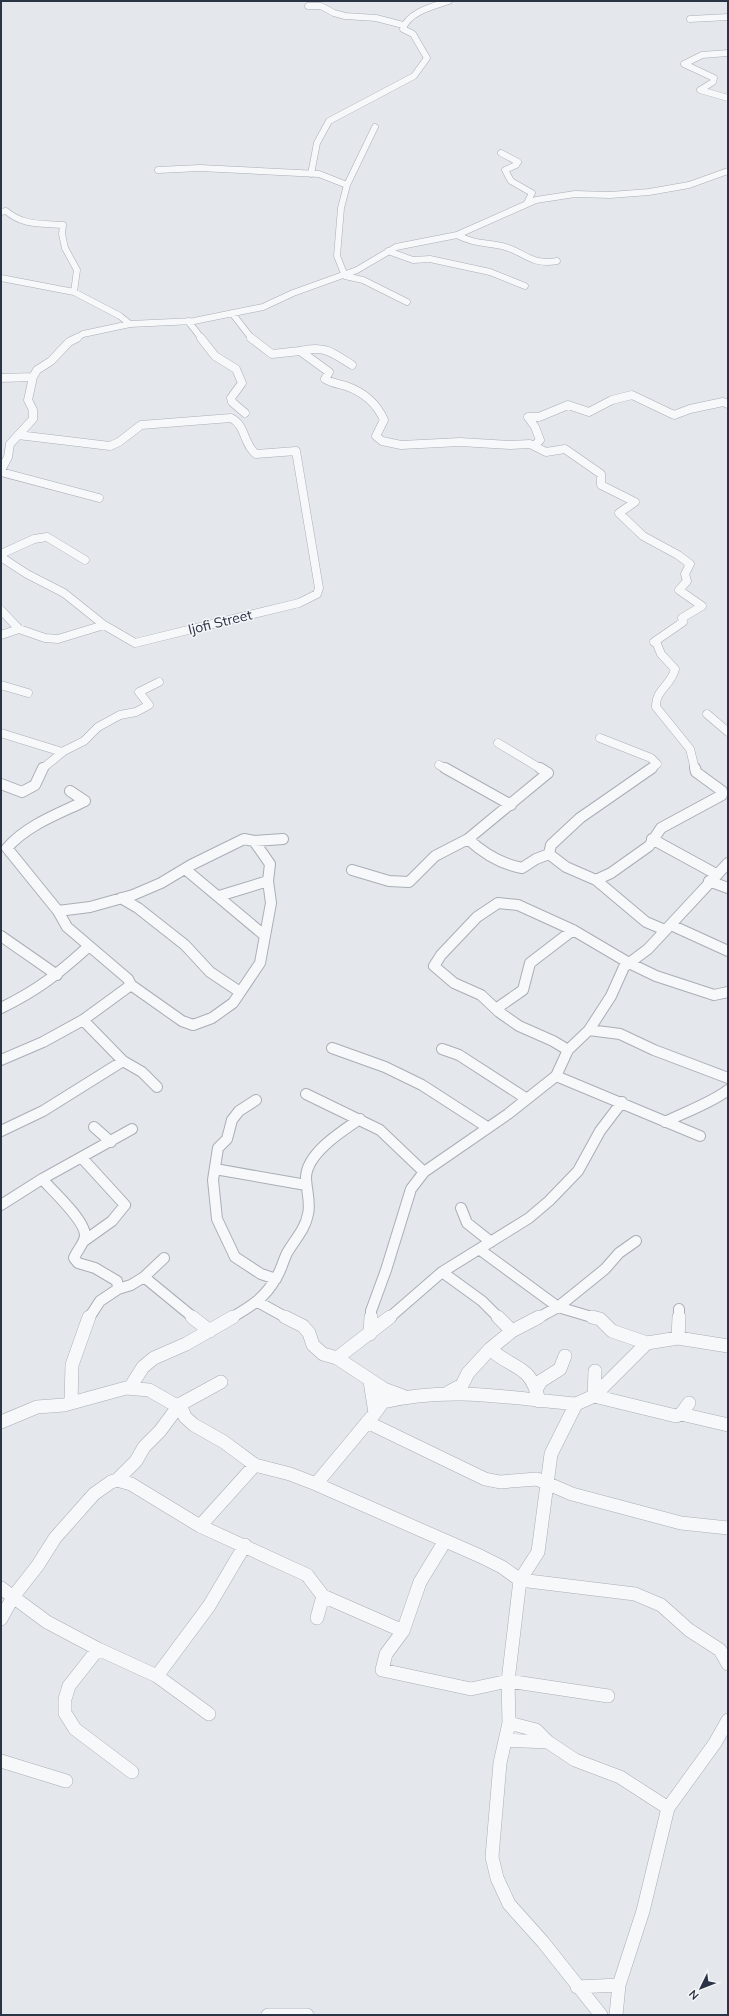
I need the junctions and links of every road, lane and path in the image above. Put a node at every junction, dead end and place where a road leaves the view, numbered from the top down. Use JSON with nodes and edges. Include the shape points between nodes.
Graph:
{"nodes":[{"id":1,"x":449,"y":1,"type":"edge"},
{"id":2,"x":308,"y":6,"type":"dead end"},
{"id":3,"x":728,"y":17,"type":"edge"},
{"id":4,"x":690,"y":19,"type":"dead end"},
{"id":5,"x":403,"y":25,"type":"junction"},
{"id":6,"x":728,"y":53,"type":"edge"},
{"id":7,"x":728,"y":98,"type":"edge"},
{"id":8,"x":375,"y":127,"type":"dead end"},
{"id":9,"x":501,"y":153,"type":"dead end"},
{"id":10,"x":158,"y":170,"type":"dead end"},
{"id":11,"x":728,"y":171,"type":"edge"},
{"id":12,"x":311,"y":174,"type":"junction"},
{"id":13,"x":716,"y":176,"type":"junction"},
{"id":14,"x":728,"y":178,"type":"edge"},
{"id":15,"x":347,"y":185,"type":"junction"},
{"id":16,"x":527,"y":203,"type":"junction"},
{"id":17,"x":1,"y":212,"type":"edge"},
{"id":18,"x":457,"y":235,"type":"junction"},
{"id":19,"x":388,"y":251,"type":"junction"},
{"id":20,"x":557,"y":261,"type":"dead end"},
{"id":21,"x":344,"y":276,"type":"junction"},
{"id":22,"x":1,"y":278,"type":"edge"},
{"id":23,"x":525,"y":286,"type":"dead end"},
{"id":24,"x":74,"y":292,"type":"junction"},
{"id":25,"x":407,"y":302,"type":"dead end"},
{"id":26,"x":232,"y":313,"type":"junction"},
{"id":27,"x":188,"y":321,"type":"junction"},
{"id":28,"x":130,"y":324,"type":"junction"},
{"id":29,"x":300,"y":351,"type":"junction"},
{"id":30,"x":352,"y":365,"type":"dead end"},
{"id":31,"x":33,"y":377,"type":"junction"},
{"id":32,"x":1,"y":378,"type":"edge"},
{"id":33,"x":728,"y":404,"type":"edge"},
{"id":34,"x":245,"y":413,"type":"dead end"},
{"id":35,"x":18,"y":435,"type":"junction"},
{"id":36,"x":536,"y":444,"type":"junction"},
{"id":37,"x":1,"y":471,"type":"edge"},
{"id":38,"x":99,"y":498,"type":"dead end"},
{"id":39,"x":1,"y":555,"type":"edge"},
{"id":40,"x":86,"y":560,"type":"dead end"},
{"id":41,"x":1,"y":610,"type":"edge"},
{"id":42,"x":104,"y":625,"type":"junction"},
{"id":43,"x":19,"y":629,"type":"junction"},
{"id":44,"x":1,"y":635,"type":"edge"},
{"id":45,"x":159,"y":682,"type":"dead end"},
{"id":46,"x":1,"y":685,"type":"edge"},
{"id":47,"x":28,"y":693,"type":"dead end"},
{"id":48,"x":707,"y":714,"type":"dead end"},
{"id":49,"x":728,"y":732,"type":"edge"},
{"id":50,"x":1,"y":733,"type":"edge"},
{"id":51,"x":600,"y":738,"type":"dead end"},
{"id":52,"x":498,"y":743,"type":"dead end"},
{"id":53,"x":62,"y":752,"type":"junction"},
{"id":54,"x":440,"y":765,"type":"dead end"},
{"id":55,"x":1,"y":784,"type":"edge"},
{"id":56,"x":70,"y":791,"type":"dead end"},
{"id":57,"x":511,"y":805,"type":"junction"},
{"id":58,"x":468,"y":838,"type":"junction"},
{"id":59,"x":283,"y":839,"type":"dead end"},
{"id":60,"x":652,"y":839,"type":"junction"},
{"id":61,"x":254,"y":841,"type":"junction"},
{"id":62,"x":549,"y":854,"type":"junction"},
{"id":63,"x":728,"y":863,"type":"edge"},
{"id":64,"x":185,"y":869,"type":"junction"},
{"id":65,"x":352,"y":870,"type":"dead end"},
{"id":66,"x":713,"y":878,"type":"junction"},
{"id":67,"x":596,"y":880,"type":"junction"},
{"id":68,"x":268,"y":881,"type":"junction"},
{"id":69,"x":728,"y":888,"type":"edge"},
{"id":70,"x":219,"y":896,"type":"junction"},
{"id":71,"x":121,"y":898,"type":"junction"},
{"id":72,"x":58,"y":911,"type":"junction"},
{"id":73,"x":668,"y":927,"type":"junction"},
{"id":74,"x":573,"y":930,"type":"junction"},
{"id":75,"x":264,"y":934,"type":"junction"},
{"id":76,"x":1,"y":936,"type":"edge"},
{"id":77,"x":88,"y":948,"type":"junction"},
{"id":78,"x":728,"y":951,"type":"edge"},
{"id":79,"x":629,"y":963,"type":"junction"},
{"id":80,"x":57,"y":975,"type":"junction"},
{"id":81,"x":131,"y":985,"type":"junction"},
{"id":82,"x":240,"y":992,"type":"junction"},
{"id":83,"x":728,"y":992,"type":"edge"},
{"id":84,"x":1,"y":1008,"type":"edge"},
{"id":85,"x":499,"y":1012,"type":"junction"},
{"id":86,"x":83,"y":1020,"type":"junction"},
{"id":87,"x":589,"y":1030,"type":"junction"},
{"id":88,"x":332,"y":1048,"type":"dead end"},
{"id":89,"x":442,"y":1049,"type":"dead end"},
{"id":90,"x":568,"y":1050,"type":"junction"},
{"id":91,"x":1,"y":1060,"type":"edge"},
{"id":92,"x":123,"y":1061,"type":"junction"},
{"id":93,"x":556,"y":1076,"type":"junction"},
{"id":94,"x":728,"y":1078,"type":"edge"},
{"id":95,"x":157,"y":1087,"type":"dead end"},
{"id":96,"x":728,"y":1090,"type":"edge"},
{"id":97,"x":306,"y":1094,"type":"dead end"},
{"id":98,"x":527,"y":1099,"type":"junction"},
{"id":99,"x":256,"y":1100,"type":"dead end"},
{"id":100,"x":622,"y":1102,"type":"junction"},
{"id":101,"x":360,"y":1119,"type":"junction"},
{"id":102,"x":665,"y":1122,"type":"junction"},
{"id":103,"x":94,"y":1127,"type":"dead end"},
{"id":104,"x":487,"y":1127,"type":"junction"},
{"id":105,"x":132,"y":1129,"type":"dead end"},
{"id":106,"x":1,"y":1131,"type":"edge"},
{"id":107,"x":700,"y":1136,"type":"dead end"},
{"id":108,"x":111,"y":1142,"type":"junction"},
{"id":109,"x":82,"y":1158,"type":"junction"},
{"id":110,"x":215,"y":1169,"type":"junction"},
{"id":111,"x":424,"y":1172,"type":"junction"},
{"id":112,"x":42,"y":1179,"type":"junction"},
{"id":113,"x":306,"y":1184,"type":"junction"},
{"id":114,"x":1,"y":1205,"type":"edge"},
{"id":115,"x":461,"y":1208,"type":"dead end"},
{"id":116,"x":84,"y":1241,"type":"junction"},
{"id":117,"x":636,"y":1241,"type":"dead end"},
{"id":118,"x":490,"y":1242,"type":"junction"},
{"id":119,"x":479,"y":1249,"type":"junction"},
{"id":120,"x":164,"y":1258,"type":"dead end"},
{"id":121,"x":442,"y":1272,"type":"junction"},
{"id":122,"x":144,"y":1277,"type":"junction"},
{"id":123,"x":276,"y":1279,"type":"junction"},
{"id":124,"x":118,"y":1289,"type":"junction"},
{"id":125,"x":258,"y":1302,"type":"junction"},
{"id":126,"x":558,"y":1307,"type":"junction"},
{"id":127,"x":679,"y":1309,"type":"dead end"},
{"id":128,"x":210,"y":1331,"type":"junction"},
{"id":129,"x":512,"y":1332,"type":"junction"},
{"id":130,"x":370,"y":1334,"type":"junction"},
{"id":131,"x":678,"y":1338,"type":"junction"},
{"id":132,"x":647,"y":1343,"type":"junction"},
{"id":133,"x":728,"y":1346,"type":"edge"},
{"id":134,"x":490,"y":1349,"type":"junction"},
{"id":135,"x":565,"y":1356,"type":"dead end"},
{"id":136,"x":337,"y":1358,"type":"junction"},
{"id":137,"x":595,"y":1371,"type":"dead end"},
{"id":138,"x":370,"y":1381,"type":"junction"},
{"id":139,"x":221,"y":1382,"type":"dead end"},
{"id":140,"x":131,"y":1386,"type":"junction"},
{"id":141,"x":466,"y":1388,"type":"junction"},
{"id":142,"x":537,"y":1388,"type":"junction"},
{"id":143,"x":384,"y":1389,"type":"junction"},
{"id":144,"x":403,"y":1396,"type":"junction"},
{"id":145,"x":594,"y":1396,"type":"junction"},
{"id":146,"x":539,"y":1401,"type":"junction"},
{"id":147,"x":71,"y":1402,"type":"junction"},
{"id":148,"x":383,"y":1402,"type":"junction"},
{"id":149,"x":689,"y":1403,"type":"dead end"},
{"id":150,"x":180,"y":1404,"type":"junction"},
{"id":151,"x":576,"y":1404,"type":"junction"},
{"id":152,"x":376,"y":1413,"type":"junction"},
{"id":153,"x":681,"y":1414,"type":"junction"},
{"id":154,"x":1,"y":1422,"type":"edge"},
{"id":155,"x":367,"y":1422,"type":"junction"},
{"id":156,"x":728,"y":1425,"type":"edge"},
{"id":157,"x":255,"y":1465,"type":"junction"},
{"id":158,"x":117,"y":1480,"type":"junction"},
{"id":159,"x":546,"y":1483,"type":"junction"},
{"id":160,"x":316,"y":1484,"type":"junction"},
{"id":161,"x":200,"y":1526,"type":"junction"},
{"id":162,"x":728,"y":1528,"type":"edge"},
{"id":163,"x":446,"y":1541,"type":"junction"},
{"id":164,"x":245,"y":1545,"type":"junction"},
{"id":165,"x":520,"y":1580,"type":"junction"},
{"id":166,"x":1,"y":1588,"type":"edge"},
{"id":167,"x":323,"y":1596,"type":"junction"},
{"id":168,"x":13,"y":1597,"type":"junction"},
{"id":169,"x":317,"y":1618,"type":"dead end"},
{"id":170,"x":1,"y":1619,"type":"edge"},
{"id":171,"x":403,"y":1631,"type":"junction"},
{"id":172,"x":98,"y":1649,"type":"junction"},
{"id":173,"x":728,"y":1664,"type":"edge"},
{"id":174,"x":157,"y":1676,"type":"junction"},
{"id":175,"x":508,"y":1681,"type":"junction"},
{"id":176,"x":608,"y":1696,"type":"dead end"},
{"id":177,"x":209,"y":1714,"type":"dead end"},
{"id":178,"x":728,"y":1720,"type":"edge"},
{"id":179,"x":508,"y":1723,"type":"junction"},
{"id":180,"x":505,"y":1740,"type":"junction"},
{"id":181,"x":548,"y":1742,"type":"junction"},
{"id":182,"x":1,"y":1761,"type":"edge"},
{"id":183,"x":132,"y":1772,"type":"dead end"},
{"id":184,"x":66,"y":1781,"type":"dead end"},
{"id":185,"x":668,"y":1808,"type":"junction"},
{"id":186,"x":619,"y":1985,"type":"junction"},
{"id":187,"x":577,"y":1987,"type":"junction"},
{"id":188,"x":268,"y":2015,"type":"edge"},
{"id":189,"x":307,"y":2015,"type":"edge"},
{"id":190,"x":601,"y":2015,"type":"edge"},
{"id":191,"x":616,"y":2015,"type":"edge"}],
"edges":[{"from":1,"to":5,"type":"street","via":[[410,18]]},
{"from":2,"to":5,"type":"street","via":[[321,6],[338,14],[376,18]]},
{"from":3,"to":4,"type":"street"},
{"from":5,"to":12,"type":"street","via":[[402,29],[413,34],[416,42],[423,47],[427,58],[414,76],[329,121],[317,143]]},
{"from":6,"to":7,"type":"street","via":[[702,55],[684,64],[714,78],[713,82],[700,90]]},
{"from":8,"to":15,"type":"street"},
{"from":9,"to":16,"type":"street","via":[[518,162],[505,170],[511,181],[532,193]]},
{"from":10,"to":12,"type":"street","via":[[200,168]]},
{"from":11,"to":13,"type":"street"},
{"from":12,"to":15,"type":"street","via":[[319,174]]},
{"from":13,"to":14,"type":"street"},
{"from":13,"to":16,"type":"street","via":[[689,185],[649,192],[557,196]]},
{"from":15,"to":21,"type":"street","via":[[341,208],[337,256]]},
{"from":16,"to":18,"type":"street"},
{"from":17,"to":24,"type":"street","via":[[6,211],[17,220],[26,222],[63,225],[64,243],[72,265],[77,270]]},
{"from":18,"to":19,"type":"street","via":[[411,243]]},
{"from":18,"to":20,"type":"street","via":[[471,242],[502,246],[540,262]]},
{"from":19,"to":21,"type":"street"},
{"from":19,"to":23,"type":"street","via":[[412,260],[430,259],[490,272]]},
{"from":21,"to":25,"type":"street","via":[[362,280]]},
{"from":21,"to":26,"type":"street","via":[[293,293],[263,307]]},
{"from":22,"to":24,"type":"street"},
{"from":24,"to":28,"type":"street"},
{"from":26,"to":27,"type":"street"},
{"from":26,"to":29,"type":"street","via":[[251,338],[272,354]]},
{"from":27,"to":28,"type":"street"},
{"from":27,"to":34,"type":"street","via":[[215,356],[236,369],[242,383],[231,398]]},
{"from":28,"to":31,"type":"street","via":[[74,338],[37,370]]},
{"from":29,"to":30,"type":"street","via":[[315,346],[323,347]]},
{"from":29,"to":36,"type":"street","via":[[327,370],[325,380],[348,387],[377,407],[384,420],[376,436],[382,441],[404,445],[453,442],[503,446]]},
{"from":31,"to":32,"type":"street"},
{"from":31,"to":35,"type":"street","via":[[28,400],[33,410],[33,419]]},
{"from":33,"to":36,"type":"street","via":[[723,402],[674,415],[632,396],[612,400],[589,412],[568,405],[546,415],[528,417],[540,440]]},
{"from":35,"to":37,"type":"street","via":[[10,444],[8,457]]},
{"from":35,"to":42,"type":"street","name":"Ijofi Street","via":[[110,446],[123,440],[141,425],[231,418],[241,425],[248,447],[256,454],[296,451],[319,588],[317,594],[299,602],[135,643]]},
{"from":36,"to":60,"type":"street","via":[[546,452],[564,450],[601,474],[601,485],[635,502],[619,513],[626,522],[651,541],[688,560],[690,564],[685,574],[687,581],[679,590],[702,606],[682,618],[683,622],[654,642],[675,669],[674,678],[656,695],[655,700],[656,707],[690,749],[696,772],[722,791],[722,795],[661,828]]},
{"from":37,"to":38,"type":"street"},
{"from":39,"to":40,"type":"street","via":[[34,539],[47,537]]},
{"from":39,"to":42,"type":"street","name":"Ijofi Street","via":[[27,574],[64,593]]},
{"from":41,"to":43,"type":"street"},
{"from":42,"to":43,"type":"street","via":[[58,638],[45,638]]},
{"from":43,"to":44,"type":"street"},
{"from":45,"to":53,"type":"street","via":[[139,692],[149,705],[98,727],[84,741]]},
{"from":46,"to":47,"type":"street","via":[[23,689]]},
{"from":48,"to":49,"type":"street"},
{"from":50,"to":53,"type":"street"},
{"from":51,"to":62,"type":"street","via":[[651,758],[657,764],[580,818],[551,845]]},
{"from":52,"to":57,"type":"street","via":[[548,773]]},
{"from":53,"to":55,"type":"street","via":[[43,768],[35,785],[30,789],[22,792]]},
{"from":54,"to":57,"type":"street"},
{"from":56,"to":72,"type":"street","via":[[85,801],[43,821],[15,839],[7,848]]},
{"from":57,"to":58,"type":"street"},
{"from":58,"to":62,"type":"street","via":[[474,845],[510,867],[522,868]]},
{"from":58,"to":65,"type":"street","via":[[448,847],[423,864],[409,882],[389,881]]},
{"from":59,"to":61,"type":"street"},
{"from":60,"to":66,"type":"street"},
{"from":60,"to":67,"type":"street","via":[[649,846],[611,873]]},
{"from":61,"to":64,"type":"street","via":[[244,840]]},
{"from":61,"to":68,"type":"street","via":[[270,864]]},
{"from":62,"to":67,"type":"street","via":[[566,867]]},
{"from":63,"to":66,"type":"street"},
{"from":64,"to":70,"type":"street"},
{"from":64,"to":71,"type":"street","via":[[161,884],[133,896]]},
{"from":66,"to":69,"type":"street"},
{"from":66,"to":73,"type":"street"},
{"from":67,"to":73,"type":"street","via":[[646,922]]},
{"from":68,"to":70,"type":"street"},
{"from":68,"to":75,"type":"street","via":[[271,903]]},
{"from":70,"to":75,"type":"street"},
{"from":71,"to":72,"type":"street","via":[[90,907]]},
{"from":71,"to":82,"type":"street","via":[[138,908],[184,945],[210,972]]},
{"from":72,"to":77,"type":"street","via":[[66,926]]},
{"from":73,"to":78,"type":"street"},
{"from":73,"to":79,"type":"street","via":[[652,942],[648,950]]},
{"from":74,"to":79,"type":"street"},
{"from":74,"to":85,"type":"street","via":[[530,963],[526,986],[500,1006]]},
{"from":74,"to":85,"type":"street","via":[[518,905],[498,903],[477,917],[440,955],[434,963],[436,969],[454,983],[481,995]]},
{"from":75,"to":82,"type":"street","via":[[260,963]]},
{"from":76,"to":80,"type":"street"},
{"from":77,"to":80,"type":"street"},
{"from":77,"to":81,"type":"street","via":[[128,979]]},
{"from":79,"to":83,"type":"street","via":[[656,976],[714,995]]},
{"from":79,"to":87,"type":"street","via":[[624,967],[611,996]]},
{"from":80,"to":84,"type":"street","via":[[30,994]]},
{"from":81,"to":82,"type":"street","via":[[182,1021],[193,1025],[212,1018],[233,1003]]},
{"from":81,"to":86,"type":"street"},
{"from":85,"to":90,"type":"street","via":[[519,1026]]},
{"from":86,"to":91,"type":"street","via":[[43,1042]]},
{"from":86,"to":92,"type":"street"},
{"from":87,"to":90,"type":"street"},
{"from":87,"to":94,"type":"street","via":[[620,1034]]},
{"from":88,"to":104,"type":"street","via":[[385,1067],[422,1085]]},
{"from":89,"to":98,"type":"street","via":[[459,1055]]},
{"from":90,"to":93,"type":"street"},
{"from":92,"to":95,"type":"street","via":[[142,1072]]},
{"from":92,"to":106,"type":"street","via":[[43,1111]]},
{"from":93,"to":98,"type":"street"},
{"from":93,"to":100,"type":"street"},
{"from":96,"to":102,"type":"street","via":[[715,1100],[700,1104]]},
{"from":97,"to":101,"type":"street"},
{"from":98,"to":104,"type":"street"},
{"from":99,"to":110,"type":"street","via":[[239,1111],[232,1120],[227,1139],[218,1148]]},
{"from":100,"to":102,"type":"street"},
{"from":100,"to":118,"type":"street","via":[[600,1131],[578,1171],[529,1218]]},
{"from":101,"to":111,"type":"street","via":[[380,1130]]},
{"from":101,"to":113,"type":"street","via":[[322,1147],[306,1175]]},
{"from":102,"to":107,"type":"street"},
{"from":103,"to":108,"type":"street"},
{"from":104,"to":111,"type":"street"},
{"from":105,"to":108,"type":"street"},
{"from":108,"to":109,"type":"street"},
{"from":109,"to":112,"type":"street"},
{"from":109,"to":116,"type":"street","via":[[125,1204],[108,1224]]},
{"from":110,"to":113,"type":"street"},
{"from":110,"to":123,"type":"street","via":[[213,1180],[217,1219],[235,1257],[261,1274]]},
{"from":111,"to":130,"type":"street","via":[[410,1189],[386,1270],[370,1311]]},
{"from":112,"to":114,"type":"street"},
{"from":112,"to":116,"type":"street","via":[[76,1216],[85,1232]]},
{"from":113,"to":123,"type":"street","via":[[309,1210],[305,1226],[287,1253]]},
{"from":115,"to":118,"type":"street","via":[[461,1215],[467,1223]]},
{"from":116,"to":124,"type":"street","via":[[75,1252],[74,1258],[78,1263],[95,1268],[117,1281]]},
{"from":117,"to":126,"type":"street","via":[[619,1252],[605,1269]]},
{"from":118,"to":119,"type":"street"},
{"from":119,"to":121,"type":"street"},
{"from":119,"to":126,"type":"street"},
{"from":120,"to":122,"type":"street"},
{"from":121,"to":129,"type":"street","via":[[482,1301]]},
{"from":121,"to":130,"type":"street"},
{"from":122,"to":124,"type":"street"},
{"from":122,"to":128,"type":"street"},
{"from":123,"to":125,"type":"street"},
{"from":124,"to":147,"type":"street","via":[[100,1301],[89,1317],[72,1365]]},
{"from":125,"to":128,"type":"street"},
{"from":125,"to":136,"type":"street","via":[[303,1326],[313,1345],[323,1354]]},
{"from":126,"to":129,"type":"street"},
{"from":126,"to":132,"type":"street","via":[[600,1319],[612,1331]]},
{"from":127,"to":131,"type":"street"},
{"from":128,"to":140,"type":"street","via":[[154,1358],[144,1367]]},
{"from":129,"to":134,"type":"street"},
{"from":130,"to":136,"type":"street"},
{"from":131,"to":132,"type":"street"},
{"from":131,"to":133,"type":"street"},
{"from":132,"to":145,"type":"street"},
{"from":134,"to":141,"type":"street","via":[[468,1373]]},
{"from":134,"to":142,"type":"street","via":[[502,1360],[519,1366],[528,1373]]},
{"from":135,"to":142,"type":"street","via":[[560,1369],[542,1381]]},
{"from":136,"to":138,"type":"street"},
{"from":137,"to":145,"type":"street"},
{"from":138,"to":143,"type":"street"},
{"from":138,"to":152,"type":"street"},
{"from":139,"to":150,"type":"street"},
{"from":140,"to":147,"type":"street"},
{"from":140,"to":150,"type":"street","via":[[163,1395],[177,1406]]},
{"from":141,"to":144,"type":"street"},
{"from":141,"to":146,"type":"street"},
{"from":142,"to":146,"type":"street"},
{"from":143,"to":144,"type":"street"},
{"from":143,"to":148,"type":"street"},
{"from":144,"to":148,"type":"street"},
{"from":145,"to":151,"type":"street"},
{"from":145,"to":153,"type":"street","via":[[671,1415]]},
{"from":146,"to":151,"type":"street"},
{"from":147,"to":154,"type":"street","via":[[67,1405],[47,1405],[30,1409]]},
{"from":148,"to":152,"type":"street"},
{"from":149,"to":153,"type":"street"},
{"from":150,"to":157,"type":"street","via":[[185,1417],[194,1425],[224,1442]]},
{"from":150,"to":158,"type":"street","via":[[144,1447],[136,1461]]},
{"from":151,"to":159,"type":"street","via":[[551,1454]]},
{"from":152,"to":155,"type":"street"},
{"from":153,"to":156,"type":"street"},
{"from":155,"to":159,"type":"street","via":[[485,1479],[500,1482],[537,1479]]},
{"from":155,"to":160,"type":"street"},
{"from":157,"to":160,"type":"street"},
{"from":157,"to":161,"type":"street"},
{"from":158,"to":161,"type":"street","via":[[131,1484]]},
{"from":158,"to":168,"type":"street","via":[[94,1494],[74,1516]]},
{"from":159,"to":162,"type":"street","via":[[572,1494],[681,1523]]},
{"from":159,"to":165,"type":"street","via":[[538,1552]]},
{"from":160,"to":163,"type":"street"},
{"from":161,"to":164,"type":"street"},
{"from":163,"to":165,"type":"street","via":[[502,1567]]},
{"from":163,"to":171,"type":"street","via":[[420,1582]]},
{"from":164,"to":167,"type":"street","via":[[307,1575]]},
{"from":164,"to":174,"type":"street","via":[[209,1606]]},
{"from":165,"to":173,"type":"street","via":[[635,1594],[661,1605],[689,1630],[720,1650]]},
{"from":165,"to":175,"type":"street"},
{"from":166,"to":168,"type":"street"},
{"from":167,"to":169,"type":"street"},
{"from":167,"to":171,"type":"street"},
{"from":168,"to":170,"type":"street"},
{"from":168,"to":172,"type":"street","via":[[47,1622]]},
{"from":171,"to":175,"type":"street","via":[[386,1654],[382,1670],[471,1689]]},
{"from":172,"to":174,"type":"street"},
{"from":172,"to":183,"type":"street","via":[[69,1686],[64,1699],[65,1713],[75,1729]]},
{"from":174,"to":177,"type":"street"},
{"from":175,"to":176,"type":"street"},
{"from":175,"to":179,"type":"street"},
{"from":178,"to":185,"type":"street","via":[[715,1743]]},
{"from":179,"to":180,"type":"street"},
{"from":179,"to":181,"type":"street","via":[[536,1730]]},
{"from":180,"to":181,"type":"street"},
{"from":180,"to":187,"type":"street","via":[[500,1763],[492,1857],[497,1878],[509,1904],[543,1942]]},
{"from":181,"to":185,"type":"street","via":[[575,1760],[620,1777]]},
{"from":182,"to":184,"type":"street"},
{"from":185,"to":186,"type":"street","via":[[643,1911]]},
{"from":186,"to":187,"type":"street"},
{"from":186,"to":191,"type":"street"},
{"from":187,"to":190,"type":"street"},
{"from":188,"to":189,"type":"street"}]}
